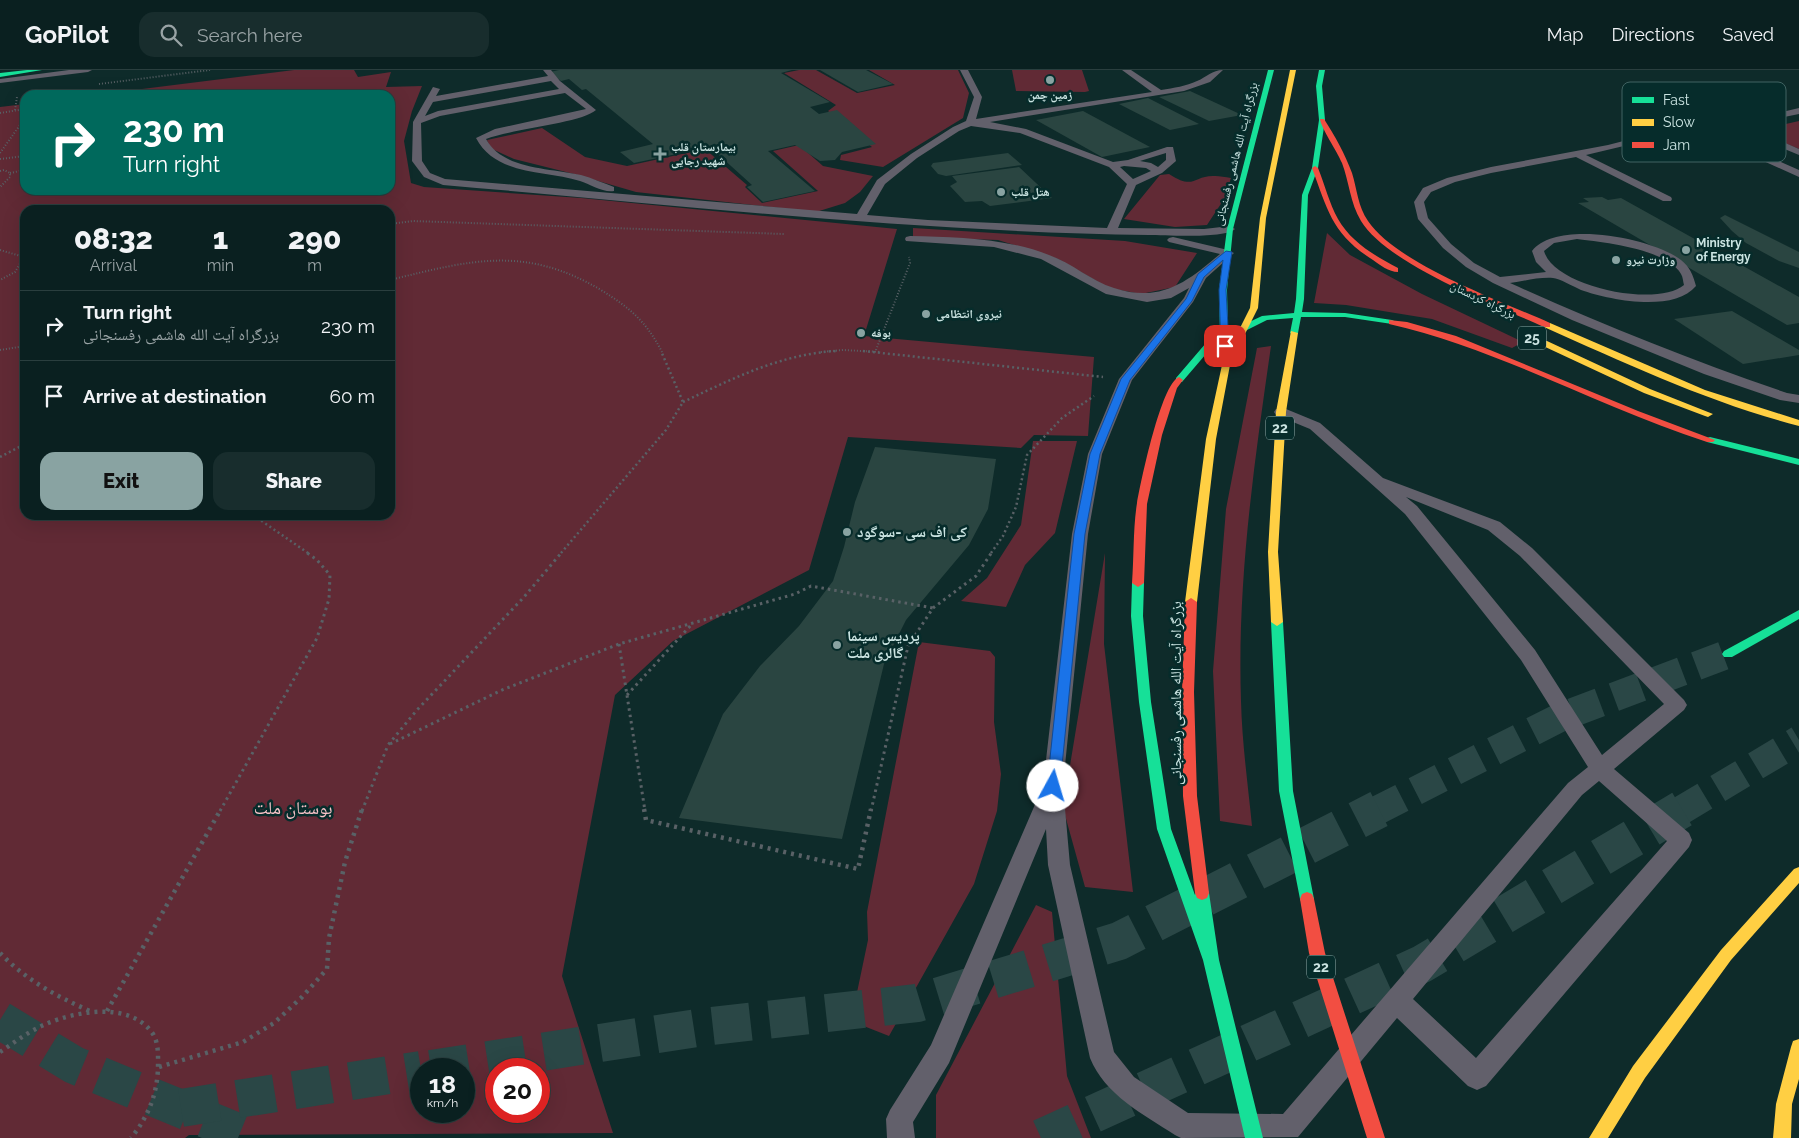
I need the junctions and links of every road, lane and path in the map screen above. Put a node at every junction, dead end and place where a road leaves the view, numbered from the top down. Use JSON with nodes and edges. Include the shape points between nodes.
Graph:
{"nodes":[{"id":1,"x":39,"y":70,"type":"edge"},
{"id":2,"x":88,"y":70,"type":"edge"},
{"id":3,"x":210,"y":70,"type":"edge"},
{"id":4,"x":964,"y":70,"type":"edge"},
{"id":5,"x":1126,"y":70,"type":"edge"},
{"id":6,"x":1219,"y":70,"type":"edge"},
{"id":7,"x":1271,"y":70,"type":"edge"},
{"id":8,"x":1293,"y":70,"type":"edge"},
{"id":9,"x":1322,"y":70,"type":"edge"},
{"id":10,"x":0,"y":75,"type":"edge"},
{"id":11,"x":552,"y":77,"type":"edge"},
{"id":12,"x":0,"y":81,"type":"edge"},
{"id":13,"x":91,"y":85,"type":"dead end"},
{"id":14,"x":436,"y":89,"type":"dead end"},
{"id":15,"x":567,"y":90,"type":"junction"},
{"id":16,"x":1160,"y":93,"type":"junction"},
{"id":17,"x":430,"y":100,"type":"junction"},
{"id":18,"x":20,"y":110,"type":"edge"},
{"id":19,"x":1799,"y":111,"type":"edge"},
{"id":20,"x":0,"y":113,"type":"edge"},
{"id":21,"x":1786,"y":114,"type":"edge"},
{"id":22,"x":1322,"y":120,"type":"junction"},
{"id":23,"x":418,"y":122,"type":"junction"},
{"id":24,"x":970,"y":124,"type":"junction"},
{"id":25,"x":20,"y":125,"type":"edge"},
{"id":26,"x":1622,"y":143,"type":"edge"},
{"id":27,"x":1786,"y":146,"type":"edge"},
{"id":28,"x":1799,"y":152,"type":"edge"},
{"id":29,"x":0,"y":153,"type":"edge"},
{"id":30,"x":1577,"y":154,"type":"junction"},
{"id":31,"x":20,"y":157,"type":"edge"},
{"id":32,"x":0,"y":159,"type":"edge"},
{"id":33,"x":1772,"y":162,"type":"edge"},
{"id":34,"x":1124,"y":163,"type":"junction"},
{"id":35,"x":1112,"y":165,"type":"junction"},
{"id":36,"x":1316,"y":168,"type":"junction"},
{"id":37,"x":0,"y":171,"type":"edge"},
{"id":38,"x":20,"y":171,"type":"edge"},
{"id":39,"x":1159,"y":171,"type":"junction"},
{"id":40,"x":10,"y":173,"type":"junction"},
{"id":41,"x":1799,"y":174,"type":"edge"},
{"id":42,"x":1132,"y":183,"type":"junction"},
{"id":43,"x":0,"y":187,"type":"edge"},
{"id":44,"x":632,"y":197,"type":"junction"},
{"id":45,"x":1667,"y":199,"type":"dead end"},
{"id":46,"x":860,"y":217,"type":"junction"},
{"id":47,"x":395,"y":223,"type":"edge"},
{"id":48,"x":1230,"y":229,"type":"junction"},
{"id":49,"x":1111,"y":231,"type":"junction"},
{"id":50,"x":787,"y":234,"type":"dead end"},
{"id":51,"x":910,"y":239,"type":"joint"},
{"id":52,"x":0,"y":250,"type":"edge"},
{"id":53,"x":1228,"y":252,"type":"junction"},
{"id":54,"x":20,"y":256,"type":"edge"},
{"id":55,"x":20,"y":268,"type":"edge"},
{"id":56,"x":1555,"y":274,"type":"junction"},
{"id":57,"x":1201,"y":276,"type":"junction"},
{"id":58,"x":1405,"y":276,"type":"dead end"},
{"id":59,"x":395,"y":279,"type":"edge"},
{"id":60,"x":0,"y":280,"type":"edge"},
{"id":61,"x":1500,"y":282,"type":"junction"},
{"id":62,"x":1468,"y":290,"type":"junction"},
{"id":63,"x":1531,"y":337,"type":"dead end"},
{"id":64,"x":20,"y":347,"type":"edge"},
{"id":65,"x":0,"y":350,"type":"edge"},
{"id":66,"x":876,"y":350,"type":"junction"},
{"id":67,"x":1226,"y":365,"type":"junction"},
{"id":68,"x":1126,"y":379,"type":"junction"},
{"id":69,"x":1799,"y":399,"type":"edge"},
{"id":70,"x":683,"y":402,"type":"junction"},
{"id":71,"x":1281,"y":412,"type":"junction"},
{"id":72,"x":1717,"y":417,"type":"dead end"},
{"id":73,"x":1799,"y":423,"type":"edge"},
{"id":74,"x":20,"y":447,"type":"edge"},
{"id":75,"x":0,"y":457,"type":"edge"},
{"id":76,"x":1799,"y":462,"type":"edge"},
{"id":77,"x":1378,"y":480,"type":"junction"},
{"id":78,"x":260,"y":520,"type":"edge"},
{"id":79,"x":933,"y":608,"type":"junction"},
{"id":80,"x":1799,"y":614,"type":"edge"},
{"id":81,"x":692,"y":623,"type":"junction"},
{"id":82,"x":620,"y":644,"type":"junction"},
{"id":83,"x":1728,"y":654,"type":"tunnel mouth"},
{"id":84,"x":627,"y":695,"type":"junction"},
{"id":85,"x":388,"y":745,"type":"junction"},
{"id":86,"x":1600,"y":769,"type":"junction"},
{"id":87,"x":1053,"y":786,"type":"junction"},
{"id":88,"x":1799,"y":873,"type":"edge"},
{"id":89,"x":0,"y":953,"type":"edge"},
{"id":90,"x":1211,"y":960,"type":"junction"},
{"id":91,"x":1397,"y":1001,"type":"junction"},
{"id":92,"x":90,"y":1011,"type":"junction"},
{"id":93,"x":107,"y":1011,"type":"junction"},
{"id":94,"x":1799,"y":1047,"type":"edge"},
{"id":95,"x":0,"y":1052,"type":"edge"},
{"id":96,"x":159,"y":1067,"type":"junction"},
{"id":97,"x":131,"y":1138,"type":"edge"},
{"id":98,"x":901,"y":1138,"type":"edge"},
{"id":99,"x":1254,"y":1138,"type":"edge"},
{"id":100,"x":1376,"y":1138,"type":"edge"},
{"id":101,"x":1598,"y":1138,"type":"edge"},
{"id":102,"x":1782,"y":1138,"type":"edge"}],
"edges":[{"from":1,"to":10,"type":"main road"},
{"from":2,"to":12,"type":"lane"},
{"from":3,"to":13,"type":"path"},
{"from":4,"to":24,"type":"lane","via":[[978,97]]},
{"from":5,"to":16,"type":"lane"},
{"from":6,"to":16,"type":"lane","via":[[1209,79],[1188,88]]},
{"from":7,"to":48,"type":"main road","name":"بزرگراه آیت الله هاشمی رفسنجانی"},
{"from":8,"to":67,"type":"main road","name":"بزرگراه آیت الله هاشمی رفسنجانی","via":[[1263,218],[1254,308]]},
{"from":9,"to":22,"type":"main road","number":"22","via":[[1319,86]]},
{"from":11,"to":15,"type":"lane"},
{"from":11,"to":17,"type":"lane","via":[[451,100]]},
{"from":14,"to":17,"type":"lane"},
{"from":15,"to":23,"type":"lane","via":[[438,114]]},
{"from":15,"to":44,"type":"lane","via":[[592,110],[498,131],[481,138],[483,148],[497,158],[580,178]]},
{"from":16,"to":24,"type":"lane"},
{"from":17,"to":23,"type":"lane"},
{"from":18,"to":20,"type":"path"},
{"from":19,"to":21,"type":"lane"},
{"from":22,"to":36,"type":"main road","number":"22"},
{"from":22,"to":62,"type":"main road","via":[[1346,167],[1367,227],[1392,248]]},
{"from":23,"to":44,"type":"lane","via":[[418,161],[427,175],[443,182]]},
{"from":24,"to":35,"type":"lane","via":[[1023,131]]},
{"from":24,"to":46,"type":"lane","via":[[956,129],[881,182]]},
{"from":25,"to":29,"type":"path"},
{"from":26,"to":30,"type":"lane"},
{"from":27,"to":28,"type":"lane"},
{"from":30,"to":45,"type":"lane"},
{"from":30,"to":61,"type":"lane","via":[[1451,180],[1427,190],[1419,202],[1423,219],[1447,246]]},
{"from":31,"to":32,"type":"path"},
{"from":33,"to":41,"type":"lane"},
{"from":34,"to":35,"type":"lane"},
{"from":34,"to":39,"type":"lane","via":[[1148,165]]},
{"from":34,"to":39,"type":"lane","via":[[1170,148],[1171,161]]},
{"from":35,"to":42,"type":"lane"},
{"from":36,"to":58,"type":"main road","via":[[1336,222],[1381,263]]},
{"from":36,"to":71,"type":"main road","number":"22","via":[[1305,194],[1300,298]]},
{"from":37,"to":40,"type":"path"},
{"from":38,"to":40,"type":"path"},
{"from":39,"to":42,"type":"lane"},
{"from":40,"to":43,"type":"path"},
{"from":42,"to":49,"type":"lane"},
{"from":44,"to":46,"type":"lane"},
{"from":46,"to":49,"type":"lane"},
{"from":47,"to":50,"type":"path","via":[[413,221]]},
{"from":48,"to":49,"type":"lane","via":[[1204,232]]},
{"from":48,"to":53,"type":"main road","name":"بزرگراه آیت الله هاشمی رفسنجانی"},
{"from":49,"to":53,"type":"lane"},
{"from":51,"to":57,"type":"lane","via":[[994,244],[1045,257],[1110,291],[1147,298],[1167,295]]},
{"from":51,"to":66,"type":"path","via":[[910,263]]},
{"from":52,"to":54,"type":"path"},
{"from":53,"to":57,"type":"lane"},
{"from":53,"to":67,"type":"main road","name":"بزرگراه آیت الله هاشمی رفسنجانی","via":[[1223,290]]},
{"from":55,"to":60,"type":"path"},
{"from":56,"to":56,"type":"lane","via":[[1595,290],[1644,298],[1666,297],[1681,293],[1690,286],[1690,277],[1683,267],[1669,258],[1626,242],[1600,237],[1557,238],[1544,243],[1538,251],[1541,261]]},
{"from":56,"to":61,"type":"lane"},
{"from":57,"to":68,"type":"lane","via":[[1189,300]]},
{"from":59,"to":70,"type":"path","via":[[492,260],[518,260],[571,273],[638,315],[657,345]]},
{"from":61,"to":62,"type":"lane"},
{"from":61,"to":69,"type":"lane","via":[[1709,371]]},
{"from":62,"to":73,"type":"main road","via":[[1710,397]]},
{"from":63,"to":72,"type":"main road","number":"25","via":[[1647,391]]},
{"from":64,"to":65,"type":"path"},
{"from":66,"to":68,"type":"path"},
{"from":66,"to":70,"type":"path","via":[[830,350],[805,354],[748,373]]},
{"from":67,"to":90,"type":"main road","name":"بزرگراه آیت الله هاشمی رفسنجانی","via":[[1211,439],[1192,584],[1188,692],[1190,796]]},
{"from":68,"to":79,"type":"path","via":[[1100,391],[1062,418],[1026,456],[1016,506],[1003,536],[976,576]]},
{"from":68,"to":87,"type":"lane","via":[[1095,454],[1081,524]]},
{"from":70,"to":85,"type":"path","via":[[666,430],[531,589]]},
{"from":71,"to":77,"type":"lane","via":[[1315,426]]},
{"from":71,"to":100,"type":"main road","number":"22","via":[[1273,552],[1286,791],[1316,953]]},
{"from":74,"to":75,"type":"path"},
{"from":76,"to":90,"type":"main road","via":[[1676,429],[1524,366],[1400,323],[1345,315],[1304,314],[1265,318],[1209,345],[1173,388],[1157,435],[1142,504],[1137,607],[1145,702],[1164,829]]},
{"from":77,"to":86,"type":"lane","via":[[1412,510],[1528,655]]},
{"from":77,"to":86,"type":"lane","via":[[1494,526],[1526,552],[1677,705]]},
{"from":78,"to":93,"type":"path","via":[[317,560],[330,575],[328,599],[317,638]]},
{"from":79,"to":81,"type":"path","via":[[811,586],[795,594]]},
{"from":79,"to":84,"type":"path","via":[[908,646],[858,869],[646,820]]},
{"from":80,"to":83,"type":"main road"},
{"from":81,"to":82,"type":"path"},
{"from":81,"to":84,"type":"path"},
{"from":82,"to":84,"type":"path"},
{"from":82,"to":85,"type":"path","via":[[502,690]]},
{"from":85,"to":96,"type":"path","via":[[345,862],[329,938],[327,969],[274,1023],[243,1042]]},
{"from":86,"to":91,"type":"lane","via":[[1575,789]]},
{"from":86,"to":91,"type":"lane","via":[[1681,840],[1477,1077]]},
{"from":87,"to":91,"type":"lane","via":[[1059,865],[1103,1058],[1125,1086],[1184,1126],[1289,1128]]},
{"from":87,"to":98,"type":"lane","via":[[940,1054],[899,1119]]},
{"from":88,"to":101,"type":"main road","via":[[1726,955],[1639,1072]]},
{"from":89,"to":92,"type":"path","via":[[14,969],[46,992]]},
{"from":90,"to":99,"type":"main road","name":"بزرگراه آیت الله هاشمی رفسنجانی"},
{"from":92,"to":93,"type":"path"},
{"from":92,"to":95,"type":"path","via":[[58,1019],[24,1035]]},
{"from":93,"to":96,"type":"path","via":[[130,1015],[147,1026],[158,1043]]},
{"from":94,"to":102,"type":"main road","via":[[1784,1104]]},
{"from":96,"to":97,"type":"path","via":[[154,1098]]}]}
